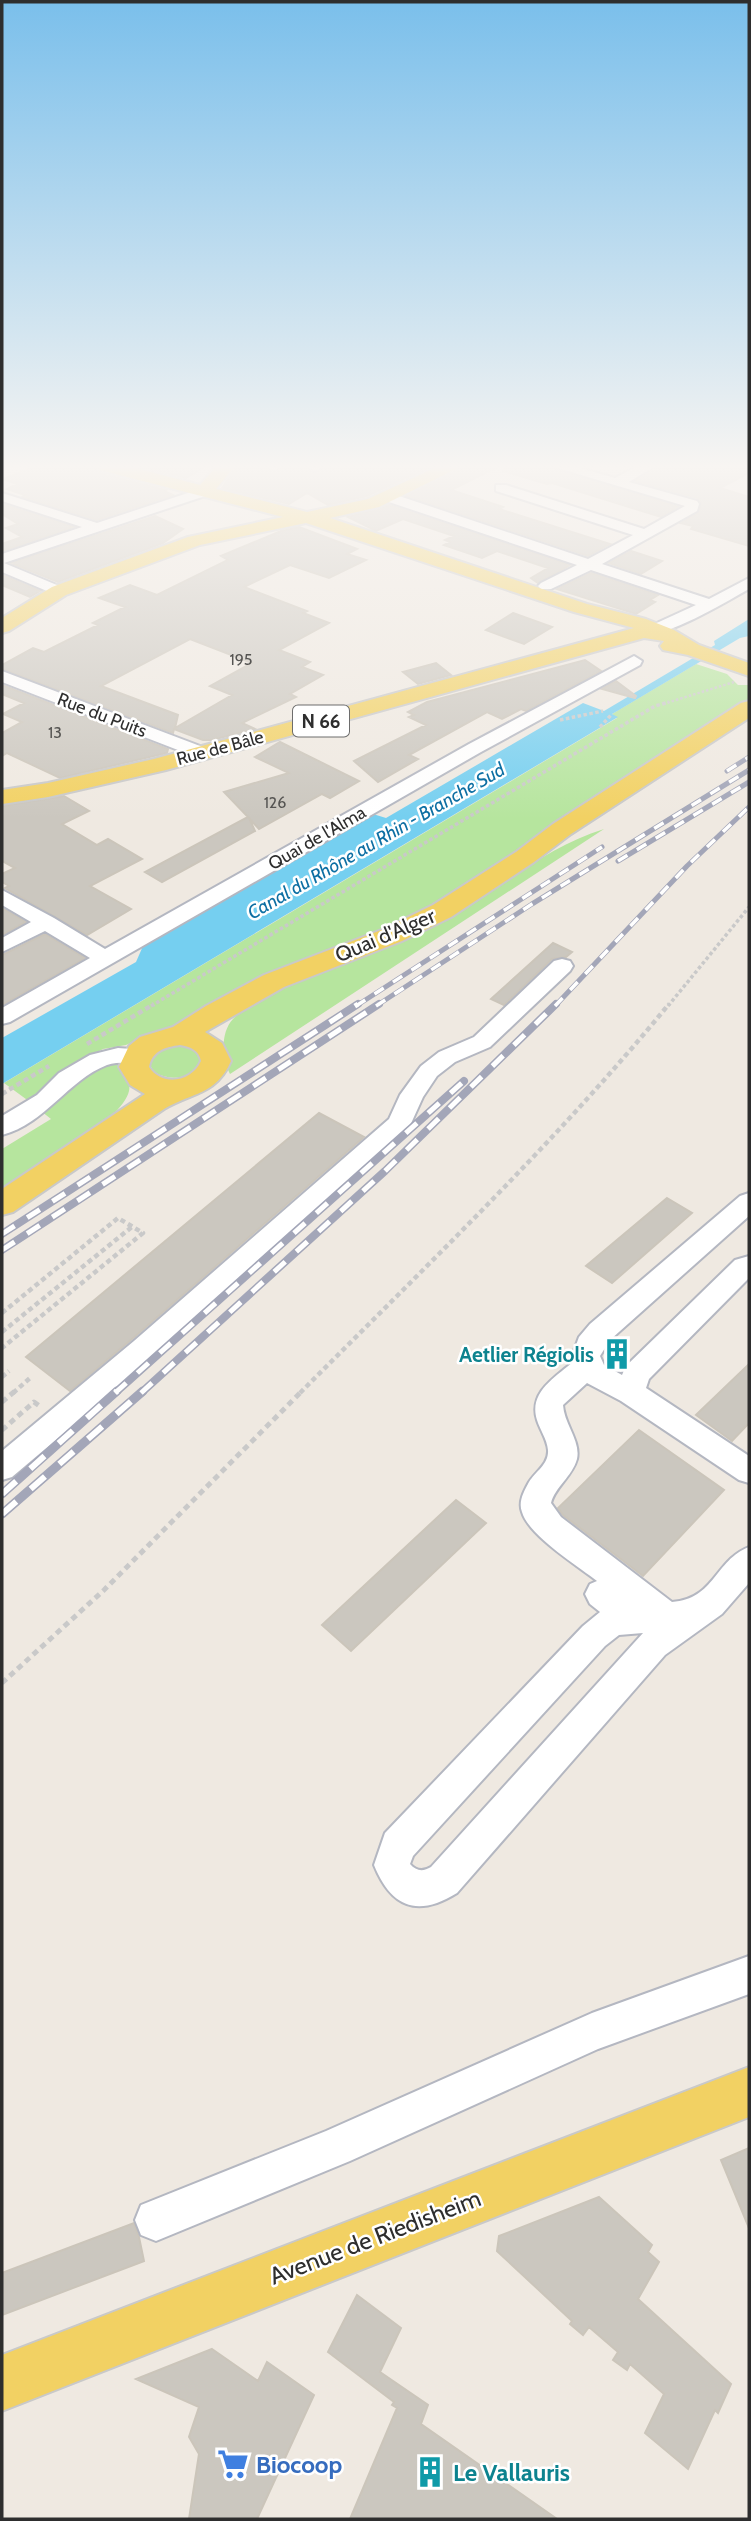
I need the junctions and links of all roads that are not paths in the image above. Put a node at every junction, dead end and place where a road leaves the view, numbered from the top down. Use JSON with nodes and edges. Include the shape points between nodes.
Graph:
{"nodes":[{"id":1,"x":42,"y":584,"type":"edge"},
{"id":2,"x":79,"y":584,"type":"edge"},
{"id":3,"x":510,"y":584,"type":"edge"},
{"id":4,"x":551,"y":584,"type":"edge"},
{"id":5,"x":649,"y":584,"type":"edge"},
{"id":6,"x":748,"y":584,"type":"edge"},
{"id":7,"x":546,"y":586,"type":"dead end"},
{"id":8,"x":59,"y":591,"type":"junction"},
{"id":9,"x":710,"y":605,"type":"junction"},
{"id":10,"x":2,"y":627,"type":"edge"},
{"id":11,"x":652,"y":633,"type":"junction"},
{"id":12,"x":702,"y":653,"type":"junction"},
{"id":13,"x":634,"y":661,"type":"dead end"},
{"id":14,"x":741,"y":672,"type":"edge"},
{"id":15,"x":2,"y":676,"type":"edge"},
{"id":16,"x":749,"y":708,"type":"edge"},
{"id":17,"x":749,"y":722,"type":"edge"},
{"id":18,"x":202,"y":753,"type":"junction"},
{"id":19,"x":2,"y":797,"type":"edge"},
{"id":20,"x":525,"y":857,"type":"junction"},
{"id":21,"x":2,"y":896,"type":"edge"},
{"id":22,"x":47,"y":922,"type":"junction"},
{"id":23,"x":2,"y":946,"type":"edge"},
{"id":24,"x":106,"y":959,"type":"junction"},
{"id":25,"x":562,"y":966,"type":"dead end"},
{"id":26,"x":238,"y":1002,"type":"junction"},
{"id":27,"x":2,"y":1017,"type":"edge"},
{"id":28,"x":180,"y":1036,"type":"junction"},
{"id":29,"x":212,"y":1048,"type":"junction"},
{"id":30,"x":139,"y":1067,"type":"junction"},
{"id":31,"x":176,"y":1089,"type":"junction"},
{"id":32,"x":133,"y":1113,"type":"junction"},
{"id":33,"x":2,"y":1127,"type":"edge"},
{"id":34,"x":749,"y":1202,"type":"edge"},
{"id":35,"x":2,"y":1204,"type":"edge"},
{"id":36,"x":749,"y":1266,"type":"edge"},
{"id":37,"x":588,"y":1365,"type":"junction"},
{"id":38,"x":631,"y":1392,"type":"junction"},
{"id":39,"x":2,"y":1468,"type":"edge"},
{"id":40,"x":749,"y":1471,"type":"edge"},
{"id":41,"x":749,"y":1561,"type":"edge"},
{"id":42,"x":601,"y":1594,"type":"dead end"},
{"id":43,"x":680,"y":1616,"type":"junction"},
{"id":44,"x":634,"y":1619,"type":"junction"},
{"id":45,"x":749,"y":1975,"type":"edge"},
{"id":46,"x":749,"y":2092,"type":"edge"},
{"id":47,"x":156,"y":2220,"type":"dead end"},
{"id":48,"x":2,"y":2383,"type":"edge"}],
"edges":[{"from":1,"to":8,"type":"street"},
{"from":2,"to":8,"type":"main road"},
{"from":3,"to":11,"type":"main road"},
{"from":4,"to":7,"type":"street"},
{"from":5,"to":9,"type":"street"},
{"from":6,"to":9,"type":"street","name":"Rue de Bâle","number":"N 66"},
{"from":8,"to":10,"type":"main road"},
{"from":9,"to":11,"type":"street","name":"Rue de Bâle","number":"N 66"},
{"from":11,"to":12,"type":"main road"},
{"from":11,"to":12,"type":"main road","via":[[670,646]]},
{"from":11,"to":18,"type":"main road","name":"Rue de Bâle","number":"N 66"},
{"from":12,"to":14,"type":"main road"},
{"from":13,"to":24,"type":"street","name":"Quai de l'Alma"},
{"from":15,"to":18,"type":"street","name":"Rue du Puits"},
{"from":16,"to":20,"type":"main road","name":"Quai d'Alger"},
{"from":17,"to":20,"type":"main road","name":"Quai d'Alger","via":[[606,819]]},
{"from":18,"to":19,"type":"main road","name":"Rue de Bâle","number":"N 66"},
{"from":20,"to":26,"type":"main road","name":"Quai d'Alger","via":[[419,923],[294,972]]},
{"from":21,"to":22,"type":"street"},
{"from":22,"to":23,"type":"street"},
{"from":22,"to":24,"type":"street"},
{"from":24,"to":27,"type":"street","name":"Quai de l'Alma"},
{"from":25,"to":39,"type":"street","via":[[482,1042],[440,1062],[412,1095],[399,1124]]},
{"from":26,"to":28,"type":"main road","name":"Quai d'Alger"},
{"from":26,"to":29,"type":"main road","name":"Quai d'Alger","via":[[216,1033]]},
{"from":28,"to":29,"type":"main road","via":[[198,1039]]},
{"from":28,"to":30,"type":"main road","name":"Quai d'Alger","via":[[155,1041]]},
{"from":29,"to":31,"type":"main road","name":"Quai d'Alger","via":[[216,1061],[211,1074],[196,1085]]},
{"from":30,"to":31,"type":"main road","via":[[155,1087]]},
{"from":30,"to":32,"type":"main road"},
{"from":30,"to":33,"type":"street","via":[[118,1055],[97,1060],[67,1078],[45,1101]]},
{"from":31,"to":32,"type":"main road","name":"Quai d'Alger"},
{"from":32,"to":35,"type":"main road","name":"Quai d'Alger"},
{"from":34,"to":37,"type":"street","via":[[600,1332],[589,1345]]},
{"from":36,"to":38,"type":"street","via":[[636,1374]]},
{"from":37,"to":38,"type":"street","via":[[594,1373]]},
{"from":37,"to":43,"type":"street","via":[[549,1401],[551,1427],[562,1442],[563,1454],[537,1494],[536,1511],[550,1527]]},
{"from":38,"to":40,"type":"street"},
{"from":41,"to":43,"type":"street","via":[[711,1604]]},
{"from":42,"to":44,"type":"street"},
{"from":43,"to":44,"type":"street"},
{"from":43,"to":44,"type":"street","via":[[444,1880],[421,1890],[400,1880],[392,1865],[398,1846],[594,1636],[612,1621]]},
{"from":45,"to":47,"type":"street","via":[[592,2032],[336,2147]]},
{"from":46,"to":48,"type":"main road","name":"Avenue de Riedisheim"}]}
